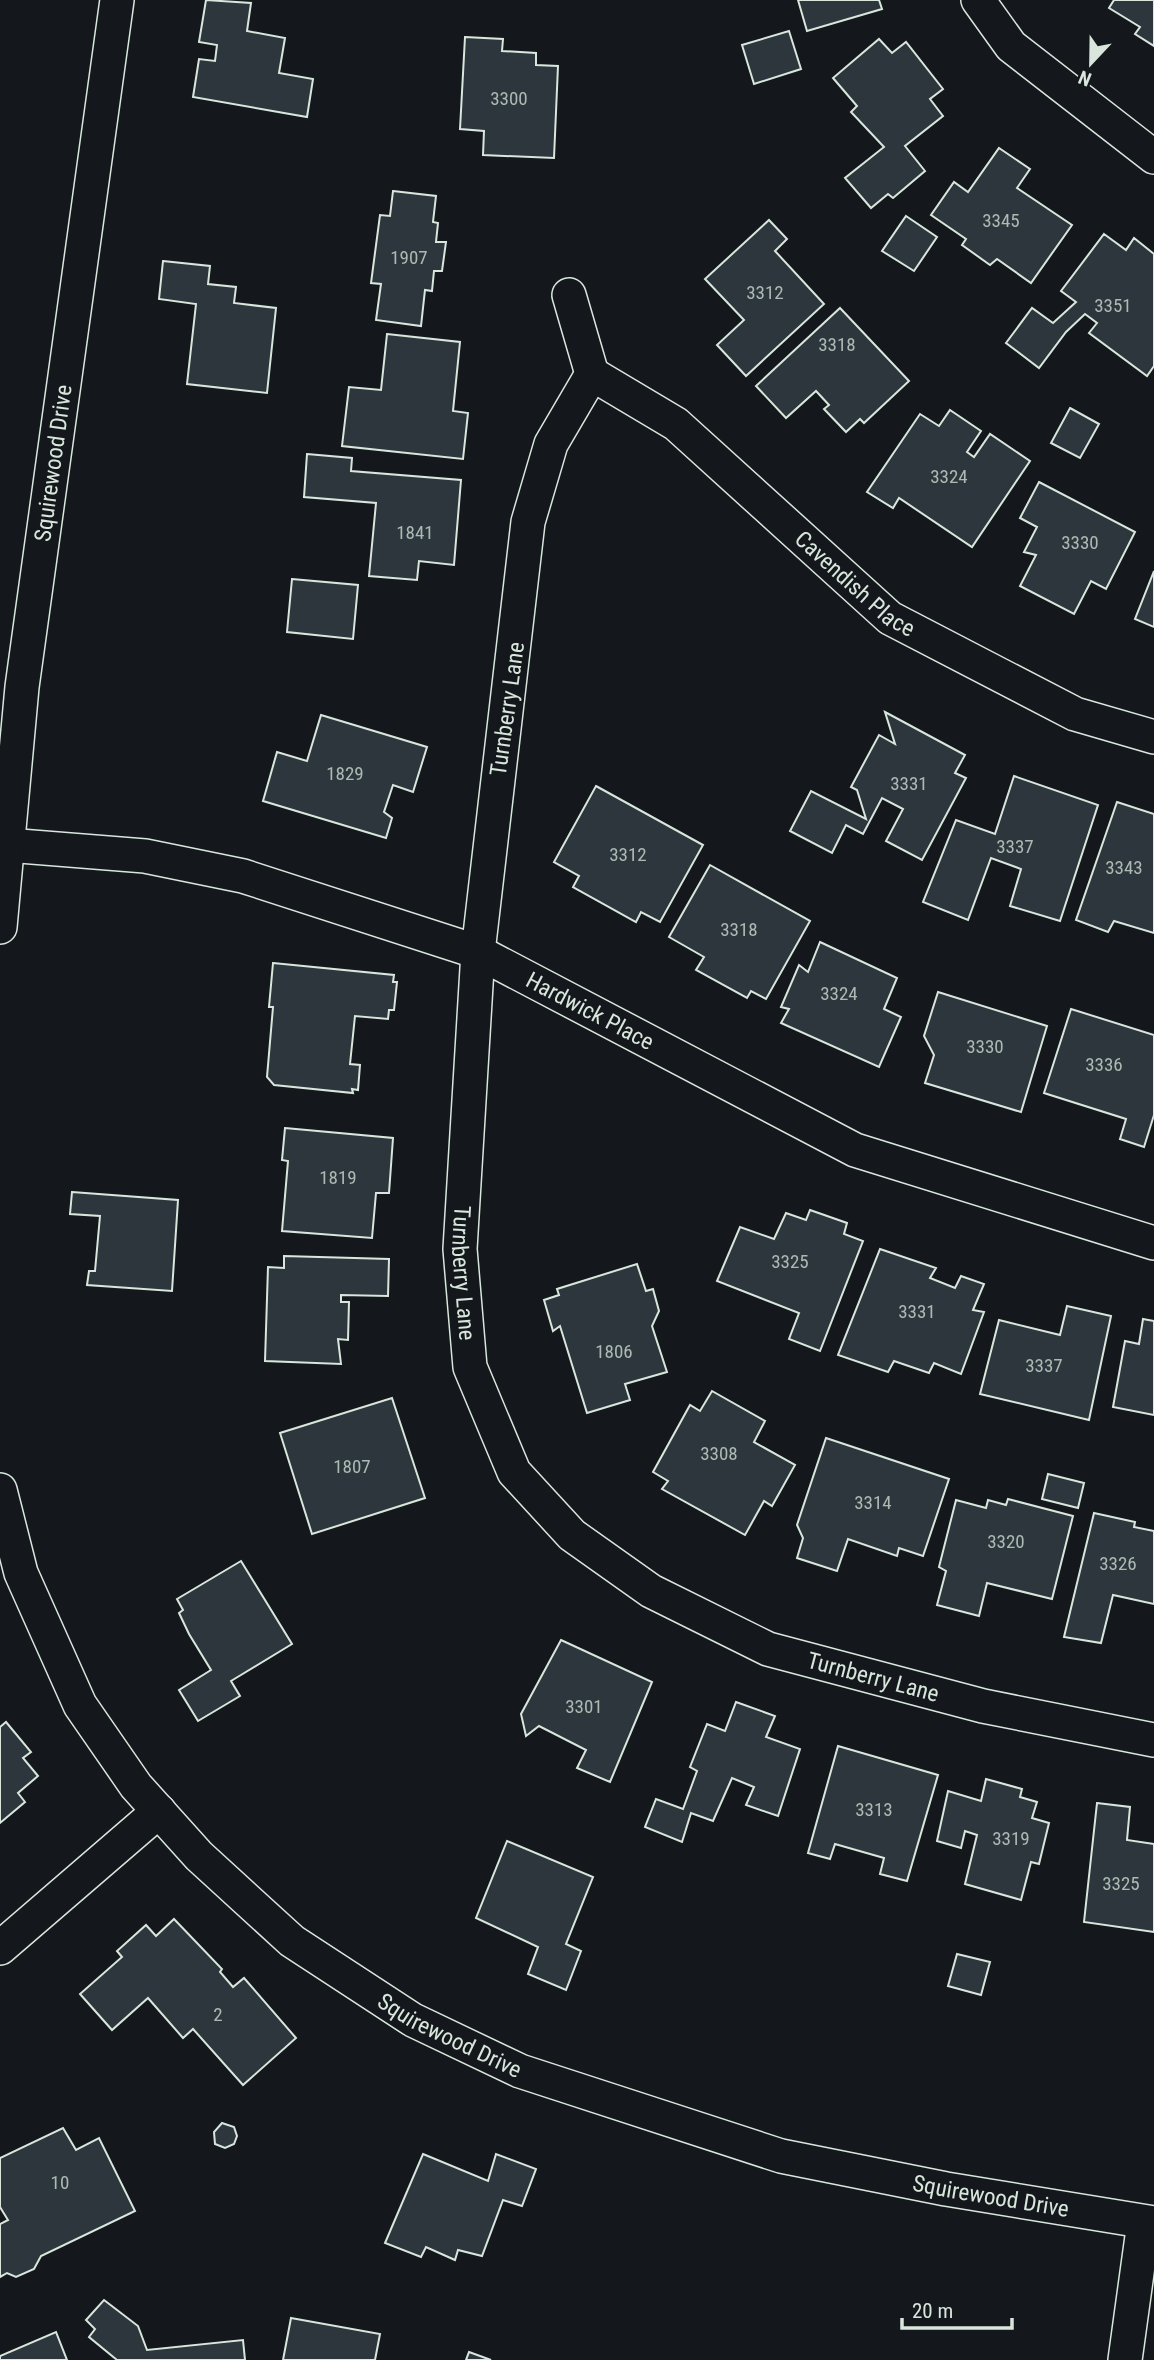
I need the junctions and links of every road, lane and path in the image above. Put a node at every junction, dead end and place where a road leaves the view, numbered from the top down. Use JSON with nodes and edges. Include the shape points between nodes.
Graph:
{"nodes":[{"id":1,"x":117,"y":0,"type":"edge"},
{"id":2,"x":978,"y":0,"type":"edge"},
{"id":3,"x":1154,"y":157,"type":"edge"},
{"id":4,"x":569,"y":295,"type":"dead end"},
{"id":5,"x":592,"y":374,"type":"junction"},
{"id":6,"x":1154,"y":737,"type":"edge"},
{"id":7,"x":8,"y":845,"type":"junction"},
{"id":8,"x":0,"y":927,"type":"edge"},
{"id":9,"x":478,"y":952,"type":"junction"},
{"id":10,"x":1154,"y":1243,"type":"edge"},
{"id":11,"x":0,"y":1490,"type":"edge"},
{"id":12,"x":1154,"y":1740,"type":"edge"},
{"id":13,"x":159,"y":1811,"type":"junction"},
{"id":14,"x":0,"y":1948,"type":"edge"},
{"id":15,"x":1149,"y":2222,"type":"edge"},
{"id":16,"x":1125,"y":2360,"type":"edge"}],
"edges":[{"from":1,"to":7,"type":"street","name":"Squirewood Drive","via":[[22,687]]},
{"from":2,"to":3,"type":"street","via":[[1011,47]]},
{"from":4,"to":5,"type":"street"},
{"from":5,"to":6,"type":"street","name":"Cavendish Place","via":[[676,424],[890,618],[1063,708]]},
{"from":5,"to":9,"type":"street","name":"Turnberry Lane","via":[[551,444],[528,522]]},
{"from":7,"to":8,"type":"street","name":"Squirewood Drive"},
{"from":7,"to":9,"type":"street","name":"Hardwick Place","via":[[145,856],[243,876]]},
{"from":9,"to":10,"type":"street","name":"Hardwick Place","via":[[855,1150]]},
{"from":9,"to":12,"type":"street","name":"Turnberry Lane","via":[[460,1249],[470,1367],[514,1472],[572,1535],[651,1591],[768,1649],[983,1706]]},
{"from":11,"to":13,"type":"street","name":"Squirewood Drive","via":[[21,1573],[80,1705],[136,1786]]},
{"from":13,"to":14,"type":"street"},
{"from":13,"to":15,"type":"street","name":"Squirewood Drive","via":[[199,1856],[292,1941],[413,2020],[520,2071],[781,2156]]},
{"from":15,"to":16,"type":"street"}]}
